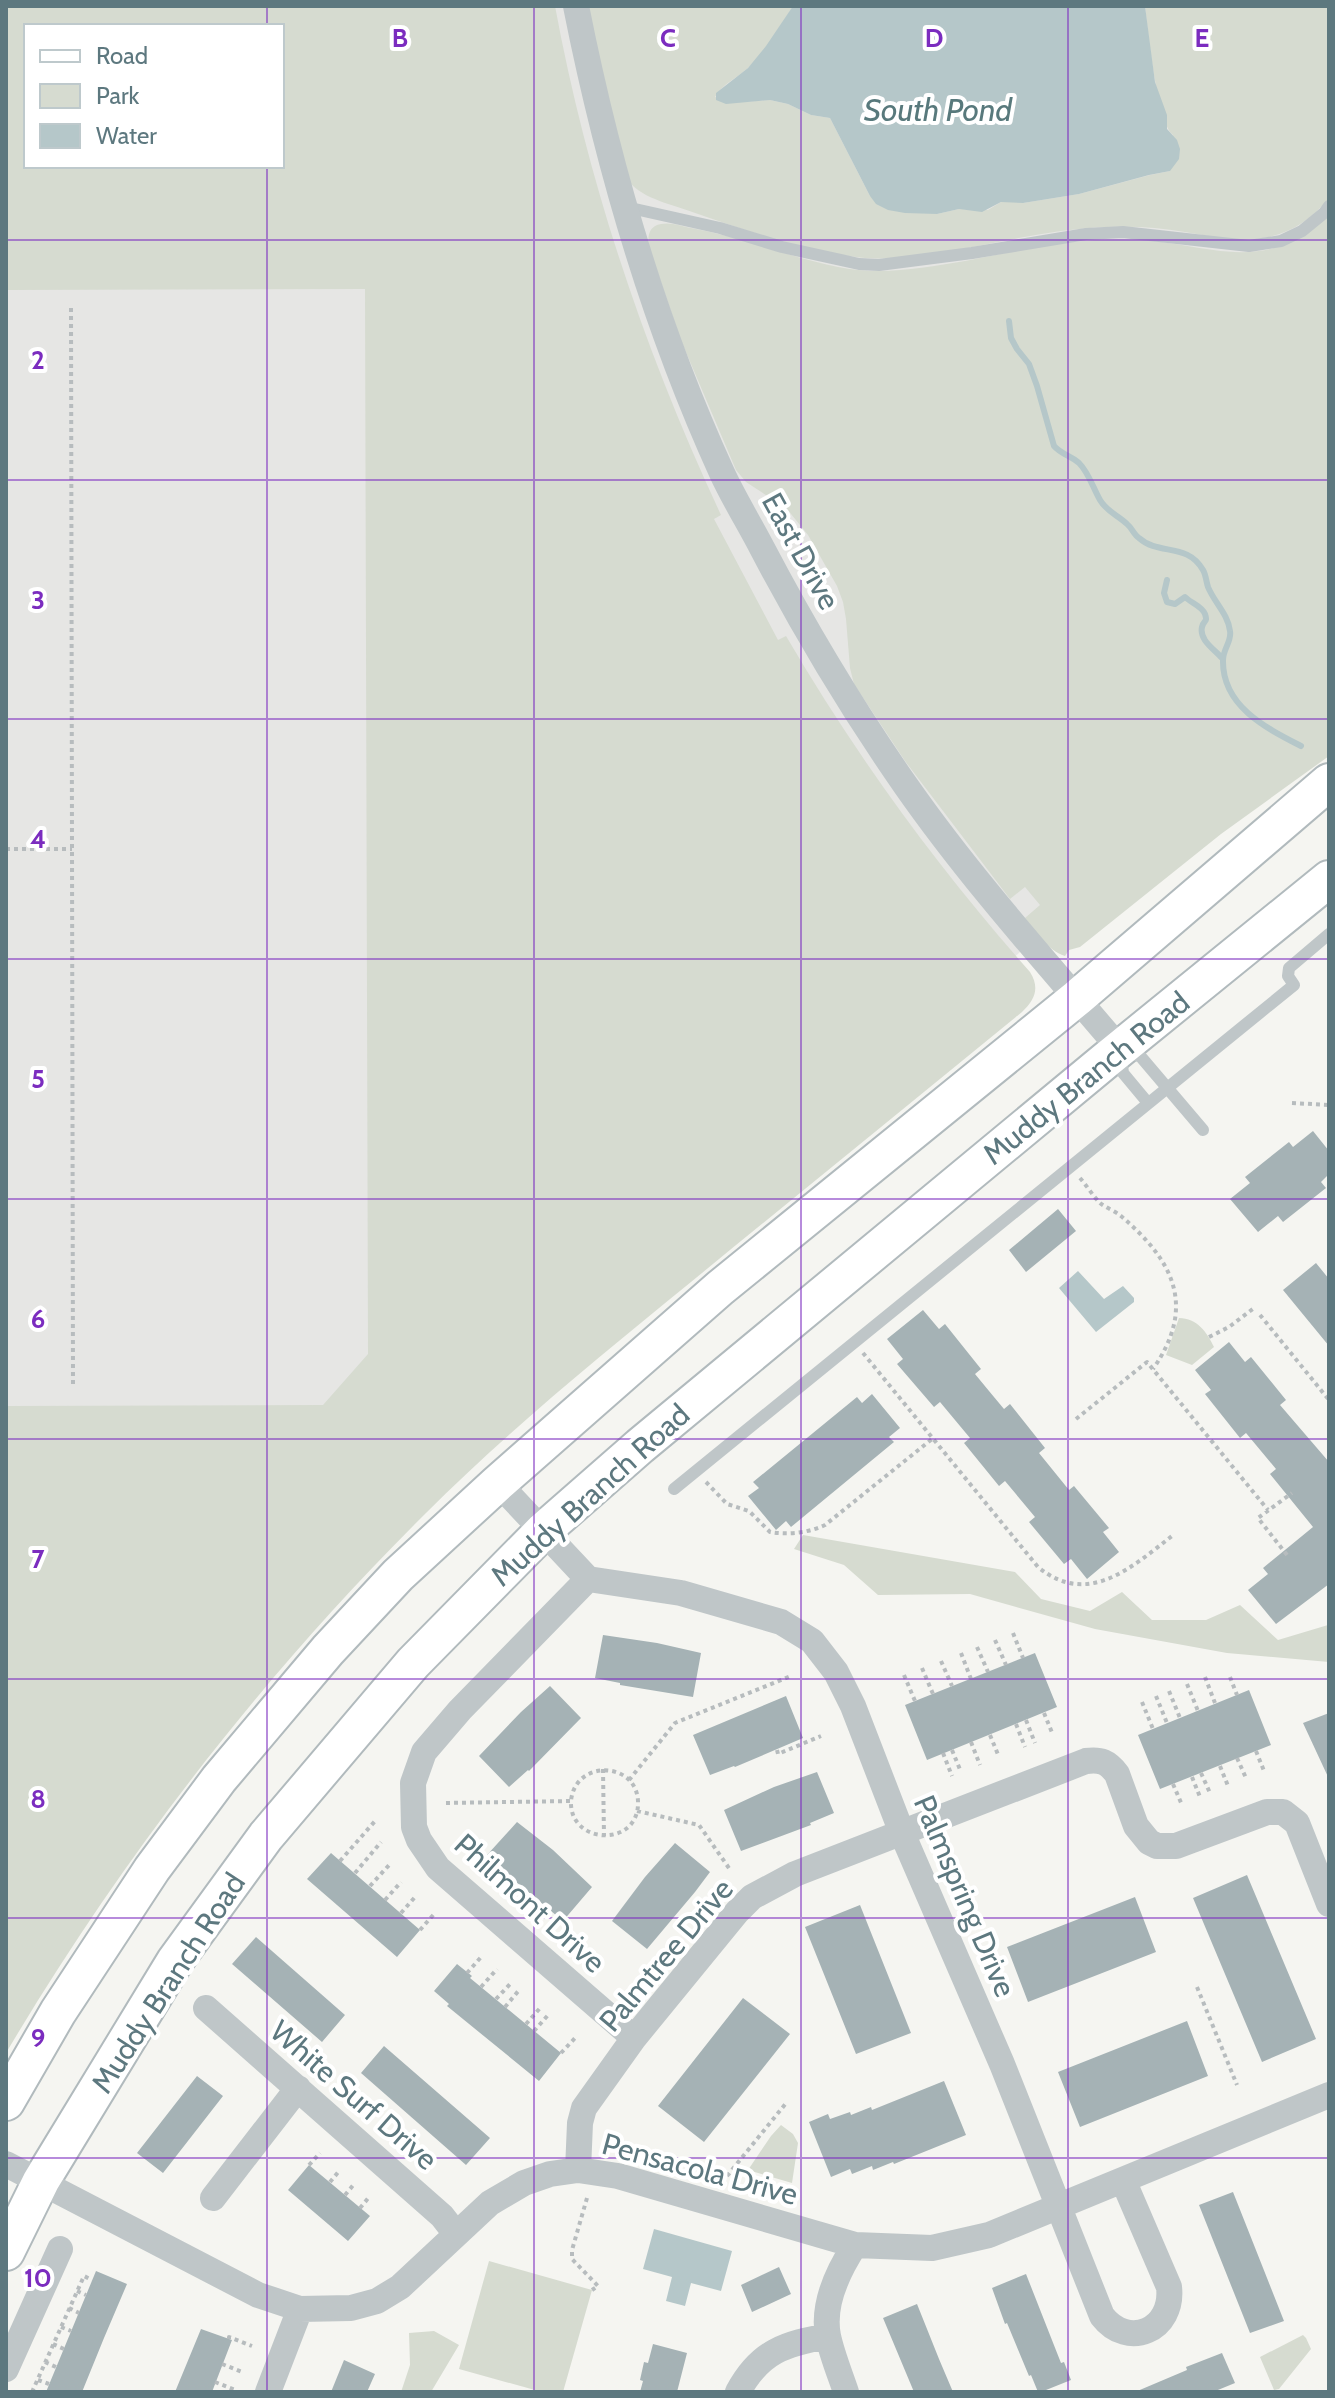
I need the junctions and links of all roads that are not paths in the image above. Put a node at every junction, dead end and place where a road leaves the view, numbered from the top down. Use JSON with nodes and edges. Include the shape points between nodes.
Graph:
{"nodes":[{"id":1,"x":576,"y":6,"type":"edge"},
{"id":2,"x":623,"y":206,"type":"junction"},
{"id":3,"x":1329,"y":206,"type":"edge"},
{"id":4,"x":1329,"y":782,"type":"edge"},
{"id":5,"x":1329,"y":879,"type":"edge"},
{"id":6,"x":1329,"y":934,"type":"edge"},
{"id":7,"x":1077,"y":998,"type":"junction"},
{"id":8,"x":1120,"y":1049,"type":"junction"},
{"id":9,"x":1167,"y":1088,"type":"junction"},
{"id":10,"x":1148,"y":1103,"type":"junction"},
{"id":11,"x":1203,"y":1130,"type":"dead end"},
{"id":12,"x":498,"y":1483,"type":"junction"},
{"id":13,"x":674,"y":1489,"type":"dead end"},
{"id":14,"x":544,"y":1530,"type":"junction"},
{"id":15,"x":588,"y":1579,"type":"junction"},
{"id":16,"x":902,"y":1833,"type":"junction"},
{"id":17,"x":1329,"y":1904,"type":"edge"},
{"id":18,"x":206,"y":2008,"type":"dead end"},
{"id":19,"x":634,"y":2038,"type":"junction"},
{"id":20,"x":298,"y":2088,"type":"junction"},
{"id":21,"x":1329,"y":2095,"type":"edge"},
{"id":22,"x":6,"y":2102,"type":"edge"},
{"id":23,"x":6,"y":2164,"type":"edge"},
{"id":24,"x":578,"y":2170,"type":"junction"},
{"id":25,"x":1123,"y":2180,"type":"junction"},
{"id":26,"x":41,"y":2181,"type":"junction"},
{"id":27,"x":213,"y":2198,"type":"dead end"},
{"id":28,"x":1058,"y":2206,"type":"junction"},
{"id":29,"x":456,"y":2234,"type":"junction"},
{"id":30,"x":855,"y":2245,"type":"junction"},
{"id":31,"x":60,"y":2249,"type":"dead end"},
{"id":32,"x":6,"y":2252,"type":"edge"},
{"id":33,"x":300,"y":2309,"type":"junction"},
{"id":34,"x":828,"y":2336,"type":"junction"},
{"id":35,"x":6,"y":2369,"type":"edge"},
{"id":36,"x":268,"y":2392,"type":"edge"},
{"id":37,"x":738,"y":2392,"type":"edge"},
{"id":38,"x":846,"y":2392,"type":"edge"}],
"edges":[{"from":1,"to":2,"type":"street","name":"East Drive"},
{"from":2,"to":3,"type":"lane","via":[[782,247],[879,265],[1086,234],[1137,233],[1249,246],[1302,231]]},
{"from":2,"to":7,"type":"street","name":"East Drive","via":[[675,358],[723,474],[815,644],[907,788]]},
{"from":4,"to":7,"type":"main road"},
{"from":5,"to":8,"type":"main road","name":"Muddy Branch Road"},
{"from":6,"to":9,"type":"lane","via":[[1289,968],[1294,985]]},
{"from":7,"to":8,"type":"street","name":"East Drive"},
{"from":7,"to":12,"type":"main road","via":[[720,1288]]},
{"from":8,"to":9,"type":"lane","via":[[1141,1057]]},
{"from":8,"to":10,"type":"lane","via":[[1123,1073]]},
{"from":8,"to":14,"type":"main road","name":"Muddy Branch Road"},
{"from":9,"to":10,"type":"lane"},
{"from":9,"to":11,"type":"lane"},
{"from":10,"to":13,"type":"lane"},
{"from":12,"to":14,"type":"street"},
{"from":12,"to":22,"type":"main road","via":[[388,1586],[219,1779],[143,1882]]},
{"from":14,"to":15,"type":"street"},
{"from":14,"to":26,"type":"main road","name":"Muddy Branch Road","via":[[413,1663],[266,1836],[175,1961]]},
{"from":15,"to":16,"type":"street","name":"Palmspring Drive","via":[[695,1597],[781,1622],[812,1641],[853,1706]]},
{"from":15,"to":19,"type":"street","name":"Philmont Drive","via":[[424,1752],[413,1783],[414,1827],[438,1868]]},
{"from":16,"to":17,"type":"street","name":"Palmtree Drive","via":[[1086,1761],[1105,1761],[1117,1774],[1136,1826],[1157,1846],[1176,1846],[1267,1812],[1283,1812],[1297,1823]]},
{"from":16,"to":19,"type":"street","name":"Palmtree Drive","via":[[795,1874],[752,1897]]},
{"from":16,"to":28,"type":"street","name":"Palmspring Drive"},
{"from":18,"to":20,"type":"street","name":"White Surf Drive"},
{"from":19,"to":24,"type":"street","name":"Palmtree Drive","via":[[584,2108]]},
{"from":20,"to":27,"type":"street"},
{"from":20,"to":29,"type":"street","name":"White Surf Drive"},
{"from":21,"to":25,"type":"street","name":"Pensacola Drive"},
{"from":23,"to":26,"type":"street","name":"Pensacola Drive"},
{"from":24,"to":29,"type":"street","name":"Pensacola Drive","via":[[524,2183],[490,2203]]},
{"from":24,"to":30,"type":"street","name":"Pensacola Drive","via":[[644,2183]]},
{"from":25,"to":28,"type":"street","name":"Pensacola Drive"},
{"from":25,"to":28,"type":"street","name":"Palmspring Drive","via":[[1169,2287],[1168,2310],[1155,2326],[1140,2332],[1118,2330],[1102,2316]]},
{"from":26,"to":32,"type":"main road","name":"Muddy Branch Road"},
{"from":26,"to":33,"type":"street","name":"Pensacola Drive","via":[[258,2295]]},
{"from":28,"to":30,"type":"street","name":"Pensacola Drive","via":[[989,2235],[932,2248]]},
{"from":29,"to":33,"type":"street","name":"Pensacola Drive","via":[[400,2287],[377,2301],[351,2308]]},
{"from":30,"to":34,"type":"street","via":[[834,2286]]},
{"from":31,"to":35,"type":"street"},
{"from":33,"to":36,"type":"street"},
{"from":34,"to":37,"type":"street","via":[[778,2349],[760,2361]]},
{"from":34,"to":38,"type":"street"}]}
